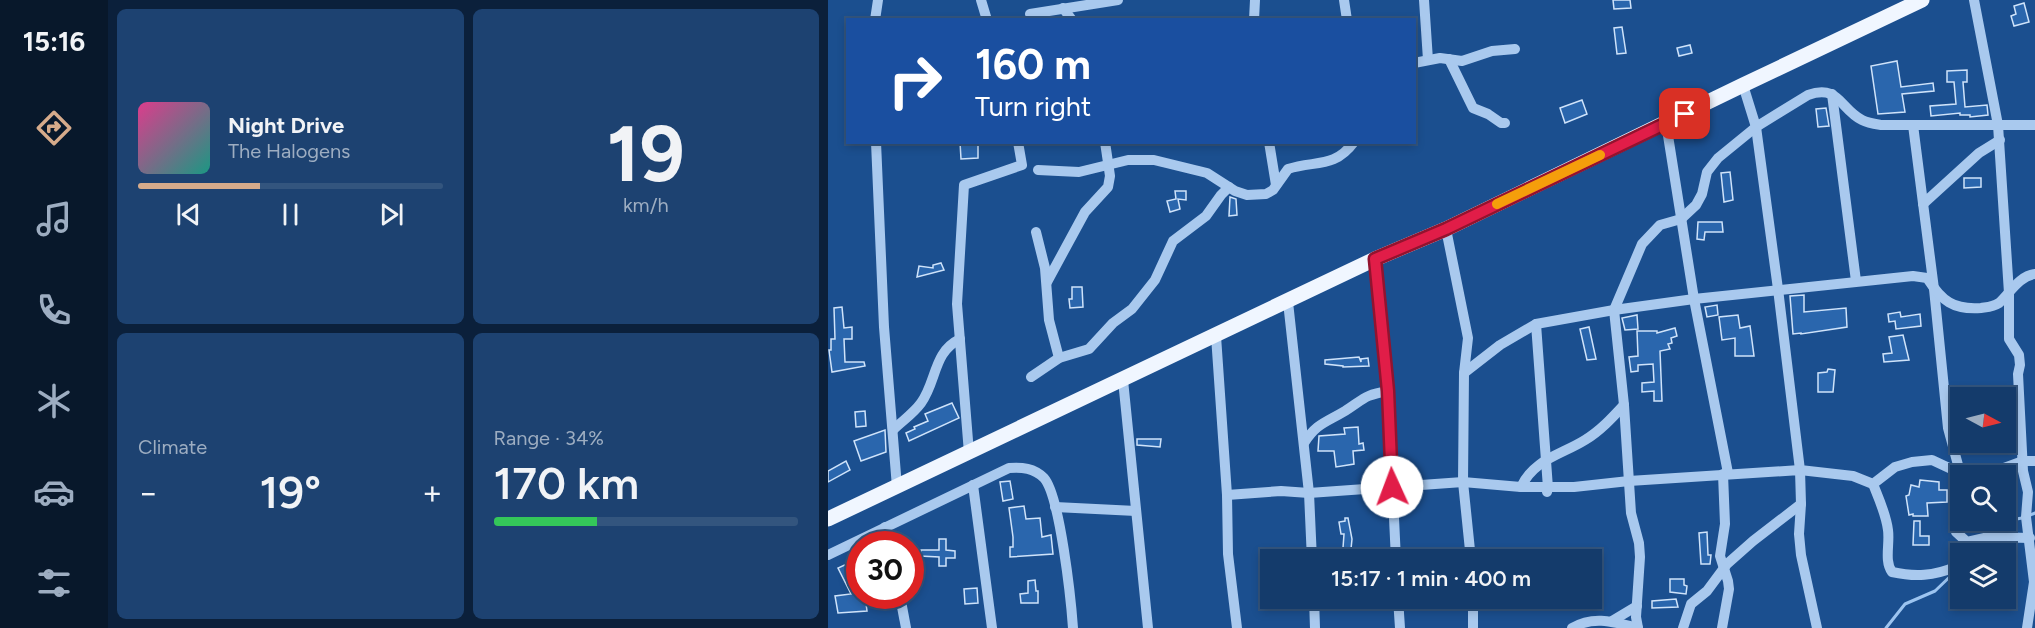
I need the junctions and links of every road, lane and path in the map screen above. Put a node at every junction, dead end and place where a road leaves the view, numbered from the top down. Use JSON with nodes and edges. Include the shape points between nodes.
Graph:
{"nodes":[{"id":1,"x":878,"y":0,"type":"edge"},
{"id":2,"x":981,"y":0,"type":"edge"},
{"id":3,"x":1118,"y":0,"type":"edge"},
{"id":4,"x":1255,"y":0,"type":"edge"},
{"id":5,"x":1344,"y":0,"type":"edge"},
{"id":6,"x":1424,"y":0,"type":"edge"},
{"id":7,"x":1922,"y":0,"type":"edge"},
{"id":8,"x":1974,"y":0,"type":"edge"},
{"id":9,"x":1063,"y":8,"type":"junction"},
{"id":10,"x":1030,"y":14,"type":"dead end"},
{"id":11,"x":875,"y":18,"type":"edge"},
{"id":12,"x":986,"y":18,"type":"edge"},
{"id":13,"x":1070,"y":18,"type":"edge"},
{"id":14,"x":1254,"y":18,"type":"edge"},
{"id":15,"x":1347,"y":18,"type":"edge"},
{"id":16,"x":1515,"y":50,"type":"dead end"},
{"id":17,"x":1449,"y":58,"type":"junction"},
{"id":18,"x":1428,"y":60,"type":"junction"},
{"id":19,"x":1416,"y":63,"type":"edge"},
{"id":20,"x":1743,"y":85,"type":"junction"},
{"id":21,"x":1832,"y":94,"type":"junction"},
{"id":22,"x":1505,"y":123,"type":"dead end"},
{"id":23,"x":1666,"y":123,"type":"junction"},
{"id":24,"x":1998,"y":124,"type":"junction"},
{"id":25,"x":1913,"y":125,"type":"junction"},
{"id":26,"x":2035,"y":125,"type":"edge"},
{"id":27,"x":1756,"y":128,"type":"junction"},
{"id":28,"x":2000,"y":140,"type":"junction"},
{"id":29,"x":876,"y":144,"type":"edge"},
{"id":30,"x":1018,"y":144,"type":"edge"},
{"id":31,"x":1105,"y":144,"type":"edge"},
{"id":32,"x":1269,"y":144,"type":"edge"},
{"id":33,"x":1352,"y":144,"type":"edge"},
{"id":34,"x":1107,"y":165,"type":"junction"},
{"id":35,"x":1038,"y":170,"type":"dead end"},
{"id":36,"x":1276,"y":186,"type":"junction"},
{"id":37,"x":1229,"y":187,"type":"junction"},
{"id":38,"x":1923,"y":204,"type":"junction"},
{"id":39,"x":1681,"y":219,"type":"junction"},
{"id":40,"x":1446,"y":229,"type":"junction"},
{"id":41,"x":1036,"y":232,"type":"dead end"},
{"id":42,"x":1375,"y":259,"type":"junction"},
{"id":43,"x":2035,"y":274,"type":"edge"},
{"id":44,"x":1856,"y":281,"type":"junction"},
{"id":45,"x":1047,"y":282,"type":"junction"},
{"id":46,"x":1779,"y":289,"type":"junction"},
{"id":47,"x":1934,"y":289,"type":"junction"},
{"id":48,"x":2009,"y":294,"type":"junction"},
{"id":49,"x":1694,"y":299,"type":"junction"},
{"id":50,"x":1288,"y":302,"type":"junction"},
{"id":51,"x":1614,"y":310,"type":"junction"},
{"id":52,"x":1536,"y":324,"type":"junction"},
{"id":53,"x":1216,"y":336,"type":"junction"},
{"id":54,"x":960,"y":339,"type":"junction"},
{"id":55,"x":1059,"y":358,"type":"junction"},
{"id":56,"x":1464,"y":373,"type":"junction"},
{"id":57,"x":1031,"y":377,"type":"dead end"},
{"id":58,"x":1123,"y":380,"type":"junction"},
{"id":59,"x":1388,"y":391,"type":"junction"},
{"id":60,"x":1624,"y":405,"type":"junction"},
{"id":61,"x":892,"y":430,"type":"junction"},
{"id":62,"x":1304,"y":443,"type":"junction"},
{"id":63,"x":969,"y":453,"type":"junction"},
{"id":64,"x":1546,"y":458,"type":"junction"},
{"id":65,"x":2023,"y":461,"type":"junction"},
{"id":66,"x":2035,"y":461,"type":"edge"},
{"id":67,"x":1958,"y":465,"type":"edge"},
{"id":68,"x":2012,"y":465,"type":"edge"},
{"id":69,"x":1800,"y":470,"type":"junction"},
{"id":70,"x":1950,"y":470,"type":"edge"},
{"id":71,"x":1725,"y":473,"type":"junction"},
{"id":72,"x":1629,"y":481,"type":"junction"},
{"id":73,"x":1463,"y":482,"type":"junction"},
{"id":74,"x":1873,"y":484,"type":"junction"},
{"id":75,"x":974,"y":485,"type":"junction"},
{"id":76,"x":897,"y":487,"type":"junction"},
{"id":77,"x":1392,"y":487,"type":"junction"},
{"id":78,"x":1521,"y":487,"type":"junction"},
{"id":79,"x":1548,"y":490,"type":"junction"},
{"id":80,"x":1309,"y":493,"type":"junction"},
{"id":81,"x":1227,"y":495,"type":"junction"},
{"id":82,"x":1801,"y":504,"type":"junction"},
{"id":83,"x":1055,"y":507,"type":"junction"},
{"id":84,"x":1136,"y":511,"type":"junction"},
{"id":85,"x":828,"y":519,"type":"edge"},
{"id":86,"x":885,"y":527,"type":"junction"},
{"id":87,"x":886,"y":531,"type":"edge"},
{"id":88,"x":1956,"y":531,"type":"edge"},
{"id":89,"x":2030,"y":538,"type":"junction"},
{"id":90,"x":1967,"y":542,"type":"junction"},
{"id":91,"x":1312,"y":549,"type":"edge"},
{"id":92,"x":1395,"y":549,"type":"edge"},
{"id":93,"x":1470,"y":549,"type":"edge"},
{"id":94,"x":828,"y":555,"type":"edge"},
{"id":95,"x":1724,"y":569,"type":"junction"},
{"id":96,"x":1637,"y":606,"type":"junction"},
{"id":97,"x":902,"y":609,"type":"edge"},
{"id":98,"x":1314,"y":609,"type":"edge"},
{"id":99,"x":1399,"y":609,"type":"edge"},
{"id":100,"x":1473,"y":609,"type":"edge"},
{"id":101,"x":1612,"y":621,"type":"junction"},
{"id":102,"x":906,"y":628,"type":"edge"},
{"id":103,"x":992,"y":628,"type":"edge"},
{"id":104,"x":1073,"y":628,"type":"edge"},
{"id":105,"x":1148,"y":628,"type":"edge"},
{"id":106,"x":1237,"y":628,"type":"edge"},
{"id":107,"x":1315,"y":628,"type":"edge"},
{"id":108,"x":1400,"y":628,"type":"edge"},
{"id":109,"x":1473,"y":628,"type":"edge"},
{"id":110,"x":1572,"y":628,"type":"edge"},
{"id":111,"x":1638,"y":628,"type":"edge"},
{"id":112,"x":1683,"y":628,"type":"edge"},
{"id":113,"x":1722,"y":628,"type":"edge"},
{"id":114,"x":1817,"y":628,"type":"edge"},
{"id":115,"x":2027,"y":628,"type":"edge"}],
"edges":[{"from":1,"to":11,"type":"street"},
{"from":2,"to":12,"type":"street"},
{"from":3,"to":9,"type":"street"},
{"from":4,"to":14,"type":"street"},
{"from":5,"to":15,"type":"street"},
{"from":6,"to":18,"type":"street"},
{"from":7,"to":20,"type":"main road"},
{"from":8,"to":24,"type":"street"},
{"from":9,"to":10,"type":"street"},
{"from":9,"to":13,"type":"street"},
{"from":16,"to":17,"type":"street","via":[[1492,51],[1462,61]]},
{"from":17,"to":18,"type":"street"},
{"from":17,"to":22,"type":"street","via":[[1473,108]]},
{"from":18,"to":19,"type":"street"},
{"from":20,"to":23,"type":"main road"},
{"from":20,"to":27,"type":"street"},
{"from":21,"to":25,"type":"street","via":[[1860,119],[1881,125]]},
{"from":21,"to":27,"type":"street","via":[[1809,95]]},
{"from":21,"to":44,"type":"street"},
{"from":23,"to":39,"type":"street"},
{"from":23,"to":40,"type":"main road"},
{"from":24,"to":25,"type":"street"},
{"from":24,"to":26,"type":"street"},
{"from":24,"to":28,"type":"street"},
{"from":25,"to":38,"type":"street"},
{"from":27,"to":39,"type":"street","via":[[1718,158],[1707,172],[1696,205]]},
{"from":27,"to":46,"type":"street"},
{"from":28,"to":38,"type":"street","via":[[1978,153]]},
{"from":28,"to":48,"type":"street"},
{"from":29,"to":61,"type":"street"},
{"from":30,"to":54,"type":"street","via":[[1022,165],[964,185],[957,304]]},
{"from":31,"to":34,"type":"street"},
{"from":32,"to":36,"type":"street"},
{"from":33,"to":36,"type":"street","via":[[1335,160],[1288,169]]},
{"from":34,"to":35,"type":"street","via":[[1079,172]]},
{"from":34,"to":37,"type":"street","via":[[1154,160],[1207,173]]},
{"from":34,"to":45,"type":"street","via":[[1108,187],[1085,212]]},
{"from":36,"to":37,"type":"street","via":[[1257,195]]},
{"from":37,"to":55,"type":"street","via":[[1206,216],[1173,241],[1155,280],[1132,309],[1089,349]]},
{"from":38,"to":47,"type":"street"},
{"from":39,"to":49,"type":"street"},
{"from":39,"to":51,"type":"street","via":[[1660,225],[1642,244]]},
{"from":40,"to":42,"type":"main road"},
{"from":40,"to":56,"type":"street","via":[[1468,338]]},
{"from":41,"to":45,"type":"street"},
{"from":42,"to":50,"type":"main road"},
{"from":42,"to":59,"type":"street"},
{"from":43,"to":48,"type":"street","via":[[2023,278]]},
{"from":44,"to":46,"type":"street"},
{"from":44,"to":47,"type":"street","via":[[1922,276]]},
{"from":45,"to":55,"type":"street","via":[[1049,320]]},
{"from":46,"to":49,"type":"street"},
{"from":46,"to":69,"type":"street"},
{"from":47,"to":48,"type":"street","via":[[1951,304],[1965,309],[1994,306]]},
{"from":47,"to":67,"type":"street","via":[[1948,428]]},
{"from":48,"to":65,"type":"street","via":[[2009,339],[2020,365]]},
{"from":49,"to":51,"type":"street"},
{"from":49,"to":71,"type":"street"},
{"from":50,"to":53,"type":"main road"},
{"from":50,"to":62,"type":"street"},
{"from":51,"to":52,"type":"street"},
{"from":51,"to":60,"type":"street"},
{"from":52,"to":56,"type":"street"},
{"from":52,"to":64,"type":"street"},
{"from":53,"to":58,"type":"main road"},
{"from":53,"to":81,"type":"street"},
{"from":54,"to":61,"type":"street","via":[[941,354],[921,403]]},
{"from":54,"to":63,"type":"street"},
{"from":55,"to":57,"type":"street"},
{"from":56,"to":73,"type":"street"},
{"from":58,"to":63,"type":"main road"},
{"from":58,"to":84,"type":"street"},
{"from":59,"to":62,"type":"street","via":[[1365,396],[1324,421]]},
{"from":59,"to":77,"type":"street"},
{"from":60,"to":64,"type":"street","via":[[1586,439]]},
{"from":60,"to":72,"type":"street"},
{"from":61,"to":76,"type":"street"},
{"from":62,"to":80,"type":"street"},
{"from":63,"to":76,"type":"main road"},
{"from":64,"to":78,"type":"street"},
{"from":64,"to":79,"type":"street"},
{"from":65,"to":66,"type":"street"},
{"from":65,"to":68,"type":"street"},
{"from":65,"to":89,"type":"street"},
{"from":69,"to":71,"type":"street"},
{"from":69,"to":74,"type":"street","via":[[1853,476]]},
{"from":69,"to":82,"type":"street"},
{"from":70,"to":74,"type":"street","via":[[1932,460],[1912,462],[1894,467]]},
{"from":71,"to":72,"type":"street"},
{"from":71,"to":95,"type":"street","via":[[1725,524],[1720,556]]},
{"from":72,"to":79,"type":"street"},
{"from":72,"to":96,"type":"street","via":[[1631,513],[1640,543]]},
{"from":73,"to":77,"type":"street"},
{"from":73,"to":78,"type":"street"},
{"from":73,"to":93,"type":"street"},
{"from":74,"to":90,"type":"street","via":[[1886,520],[1887,566],[1892,573],[1929,575],[1955,567]]},
{"from":75,"to":83,"type":"street","via":[[1009,468],[1026,467],[1043,478]]},
{"from":75,"to":86,"type":"street"},
{"from":75,"to":103,"type":"street"},
{"from":76,"to":85,"type":"main road"},
{"from":77,"to":80,"type":"street"},
{"from":77,"to":92,"type":"street"},
{"from":78,"to":79,"type":"street"},
{"from":80,"to":81,"type":"street"},
{"from":80,"to":91,"type":"street"},
{"from":81,"to":106,"type":"street","via":[[1228,554]]},
{"from":82,"to":95,"type":"street"},
{"from":82,"to":114,"type":"street","via":[[1801,555]]},
{"from":83,"to":84,"type":"street"},
{"from":83,"to":104,"type":"street","via":[[1071,592]]},
{"from":84,"to":105,"type":"street"},
{"from":86,"to":87,"type":"street"},
{"from":86,"to":94,"type":"street"},
{"from":88,"to":90,"type":"street"},
{"from":89,"to":90,"type":"street","via":[[1989,537]]},
{"from":89,"to":115,"type":"street","via":[[2034,582]]},
{"from":95,"to":112,"type":"street","via":[[1707,591],[1690,604]]},
{"from":95,"to":113,"type":"street","via":[[1729,589]]},
{"from":96,"to":101,"type":"street"},
{"from":96,"to":111,"type":"street"},
{"from":97,"to":102,"type":"street"},
{"from":98,"to":107,"type":"street"},
{"from":99,"to":108,"type":"street"},
{"from":100,"to":109,"type":"street"},
{"from":101,"to":110,"type":"street","via":[[1595,620]]},
{"from":101,"to":111,"type":"street"}]}
